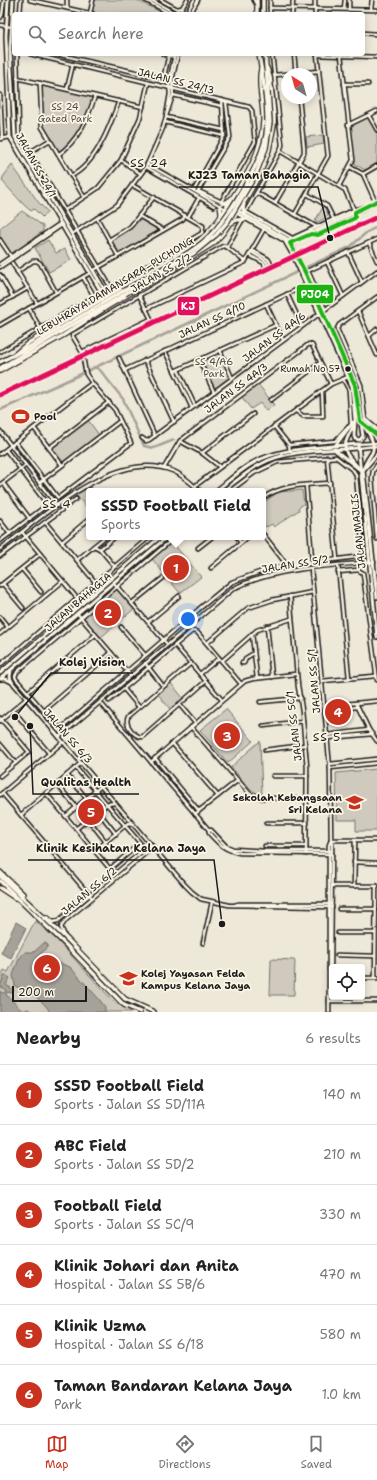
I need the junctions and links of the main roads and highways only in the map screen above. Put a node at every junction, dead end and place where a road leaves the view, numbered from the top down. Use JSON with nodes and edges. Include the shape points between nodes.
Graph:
{"nodes":[{"id":1,"x":8,"y":0,"type":"edge"},
{"id":2,"x":13,"y":0,"type":"edge"},
{"id":3,"x":257,"y":0,"type":"edge"},
{"id":4,"x":263,"y":0,"type":"edge"},
{"id":5,"x":12,"y":12,"type":"edge"},
{"id":6,"x":257,"y":12,"type":"edge"},
{"id":7,"x":263,"y":12,"type":"edge"},
{"id":8,"x":12,"y":14,"type":"edge"},
{"id":9,"x":259,"y":56,"type":"edge"},
{"id":10,"x":265,"y":56,"type":"edge"},
{"id":11,"x":266,"y":68,"type":"junction"},
{"id":12,"x":261,"y":69,"type":"junction"},
{"id":13,"x":267,"y":92,"type":"junction"},
{"id":14,"x":233,"y":198,"type":"junction"},
{"id":15,"x":246,"y":199,"type":"junction"},
{"id":16,"x":376,"y":201,"type":"edge"},
{"id":17,"x":227,"y":207,"type":"junction"},
{"id":18,"x":364,"y":207,"type":"junction"},
{"id":19,"x":237,"y":212,"type":"junction"},
{"id":20,"x":245,"y":213,"type":"junction"},
{"id":21,"x":221,"y":217,"type":"junction"},
{"id":22,"x":245,"y":219,"type":"junction"},
{"id":23,"x":230,"y":224,"type":"junction"},
{"id":24,"x":288,"y":242,"type":"junction"},
{"id":25,"x":103,"y":291,"type":"junction"},
{"id":26,"x":124,"y":292,"type":"junction"},
{"id":27,"x":107,"y":297,"type":"junction"},
{"id":28,"x":322,"y":311,"type":"junction"},
{"id":29,"x":14,"y":354,"type":"junction"},
{"id":30,"x":341,"y":358,"type":"junction"},
{"id":31,"x":0,"y":362,"type":"edge"},
{"id":32,"x":0,"y":368,"type":"edge"},
{"id":33,"x":0,"y":371,"type":"edge"},
{"id":34,"x":355,"y":420,"type":"junction"},
{"id":35,"x":360,"y":421,"type":"junction"},
{"id":36,"x":377,"y":435,"type":"edge"},
{"id":37,"x":345,"y":445,"type":"junction"},
{"id":38,"x":375,"y":445,"type":"edge"},
{"id":39,"x":335,"y":448,"type":"junction"},
{"id":40,"x":358,"y":448,"type":"junction"},
{"id":41,"x":345,"y":450,"type":"junction"},
{"id":42,"x":377,"y":454,"type":"edge"},
{"id":43,"x":362,"y":470,"type":"junction"},
{"id":44,"x":220,"y":488,"type":"edge"},
{"id":45,"x":227,"y":488,"type":"edge"},
{"id":46,"x":156,"y":540,"type":"edge"},
{"id":47,"x":163,"y":540,"type":"edge"},
{"id":48,"x":97,"y":589,"type":"junction"},
{"id":49,"x":100,"y":593,"type":"junction"},
{"id":50,"x":377,"y":597,"type":"edge"},
{"id":51,"x":377,"y":635,"type":"edge"},
{"id":52,"x":30,"y":647,"type":"junction"},
{"id":53,"x":33,"y":651,"type":"junction"},
{"id":54,"x":20,"y":655,"type":"junction"},
{"id":55,"x":24,"y":659,"type":"junction"},
{"id":56,"x":12,"y":669,"type":"junction"},
{"id":57,"x":0,"y":673,"type":"edge"},
{"id":58,"x":0,"y":679,"type":"edge"},
{"id":59,"x":0,"y":872,"type":"edge"},
{"id":60,"x":0,"y":876,"type":"edge"},
{"id":61,"x":0,"y":882,"type":"edge"},
{"id":62,"x":0,"y":888,"type":"edge"},
{"id":63,"x":27,"y":908,"type":"junction"},
{"id":64,"x":68,"y":940,"type":"junction"},
{"id":65,"x":140,"y":1012,"type":"edge"},
{"id":66,"x":154,"y":1012,"type":"edge"}],
"edges":[{"from":1,"to":25,"type":"main road","name":"JALAN SS 24/1","via":[[6,26],[10,137]]},
{"from":2,"to":5,"type":"main road","name":"JALAN SS 24/1"},
{"from":3,"to":6,"type":"highway"},
{"from":4,"to":7,"type":"highway"},
{"from":8,"to":25,"type":"main road","name":"JALAN SS 24/1","via":[[10,49],[15,137],[94,270]]},
{"from":9,"to":12,"type":"highway","name":"LEBUHRAYA DAMANSARA–PUCHONG"},
{"from":10,"to":11,"type":"highway","name":"LEBUHRAYA DAMANSARA–PUCHONG"},
{"from":11,"to":13,"type":"highway","name":"LEBUHRAYA DAMANSARA–PUCHONG"},
{"from":11,"to":15,"type":"highway","via":[[270,77],[274,125],[264,164]]},
{"from":12,"to":13,"type":"highway","name":"LEBUHRAYA DAMANSARA–PUCHONG"},
{"from":12,"to":14,"type":"highway","via":[[264,112],[260,146]]},
{"from":13,"to":26,"type":"highway","name":"LEBUHRAYA DAMANSARA–PUCHONG","bridge":true,"via":[[267,122],[263,146],[252,172],[224,219],[214,232],[192,250]]},
{"from":14,"to":15,"type":"highway","via":[[238,203]]},
{"from":14,"to":17,"type":"highway"},
{"from":14,"to":21,"type":"highway","via":[[221,203]]},
{"from":15,"to":19,"type":"highway"},
{"from":15,"to":20,"type":"highway","via":[[243,209]]},
{"from":16,"to":18,"type":"main road"},
{"from":17,"to":19,"type":"main road"},
{"from":17,"to":21,"type":"highway"},
{"from":18,"to":24,"type":"main road"},
{"from":18,"to":24,"type":"main road"},
{"from":19,"to":20,"type":"main road"},
{"from":19,"to":22,"type":"main road"},
{"from":19,"to":23,"type":"highway"},
{"from":20,"to":24,"type":"main road"},
{"from":21,"to":23,"type":"highway","via":[[226,218]]},
{"from":21,"to":27,"type":"highway","via":[[210,231],[192,246]]},
{"from":22,"to":23,"type":"highway"},
{"from":22,"to":24,"type":"main road"},
{"from":23,"to":33,"type":"highway","via":[[203,251]]},
{"from":24,"to":28,"type":"main road"},
{"from":24,"to":28,"type":"main road","via":[[306,272]]},
{"from":25,"to":27,"type":"main road","name":"JALAN SS 24/1"},
{"from":26,"to":29,"type":"highway","name":"LEBUHRAYA DAMANSARA–PUCHONG"},
{"from":26,"to":32,"type":"highway","name":"LEBUHRAYA DAMANSARA–PUCHONG"},
{"from":27,"to":29,"type":"highway","via":[[28,342]]},
{"from":28,"to":30,"type":"main road"},
{"from":29,"to":31,"type":"highway","name":"LEBUHRAYA DAMANSARA–PUCHONG"},
{"from":30,"to":34,"type":"main road","via":[[353,388]]},
{"from":30,"to":35,"type":"main road","via":[[356,387]]},
{"from":34,"to":35,"type":"main road","via":[[354,436],[358,440],[363,436]]},
{"from":34,"to":37,"type":"main road"},
{"from":34,"to":39,"type":"main road"},
{"from":35,"to":36,"type":"main road"},
{"from":35,"to":38,"type":"main road"},
{"from":37,"to":39,"type":"main road"},
{"from":37,"to":40,"type":"main road","name":"JALAN MAJLIS","via":[[358,444]]},
{"from":37,"to":41,"type":"main road"},
{"from":38,"to":43,"type":"main road"},
{"from":39,"to":41,"type":"main road"},
{"from":39,"to":43,"type":"main road"},
{"from":39,"to":44,"type":"main road","via":[[272,454],[248,466]]},
{"from":39,"to":45,"type":"main road","via":[[273,458],[250,470]]},
{"from":40,"to":41,"type":"main road"},
{"from":40,"to":43,"type":"main road","name":"JALAN MAJLIS"},
{"from":41,"to":43,"type":"main road"},
{"from":42,"to":43,"type":"main road"},
{"from":43,"to":50,"type":"main road","name":"JALAN MAJLIS"},
{"from":43,"to":51,"type":"main road","name":"JALAN MAJLIS"},
{"from":46,"to":48,"type":"main road","name":"JALAN BAHAGIA"},
{"from":47,"to":49,"type":"main road","name":"JALAN BAHAGIA"},
{"from":48,"to":49,"type":"main road"},
{"from":48,"to":52,"type":"main road","name":"JALAN BAHAGIA"},
{"from":49,"to":53,"type":"main road","name":"JALAN BAHAGIA"},
{"from":52,"to":53,"type":"main road","via":[[28,652]]},
{"from":52,"to":54,"type":"main road","name":"JALAN BAHAGIA"},
{"from":53,"to":55,"type":"main road","name":"JALAN BAHAGIA"},
{"from":54,"to":55,"type":"main road","via":[[25,652],[27,654]]},
{"from":54,"to":57,"type":"main road","name":"JALAN BAHAGIA"},
{"from":55,"to":56,"type":"main road","name":"JALAN BAHAGIA"},
{"from":56,"to":58,"type":"main road","name":"JALAN BAHAGIA"},
{"from":56,"to":58,"type":"main road","via":[[12,682]]},
{"from":59,"to":64,"type":"highway"},
{"from":60,"to":64,"type":"highway"},
{"from":61,"to":63,"type":"highway"},
{"from":62,"to":63,"type":"highway"},
{"from":63,"to":65,"type":"highway","via":[[124,1005]]},
{"from":64,"to":66,"type":"highway","via":[[125,999]]}]}
